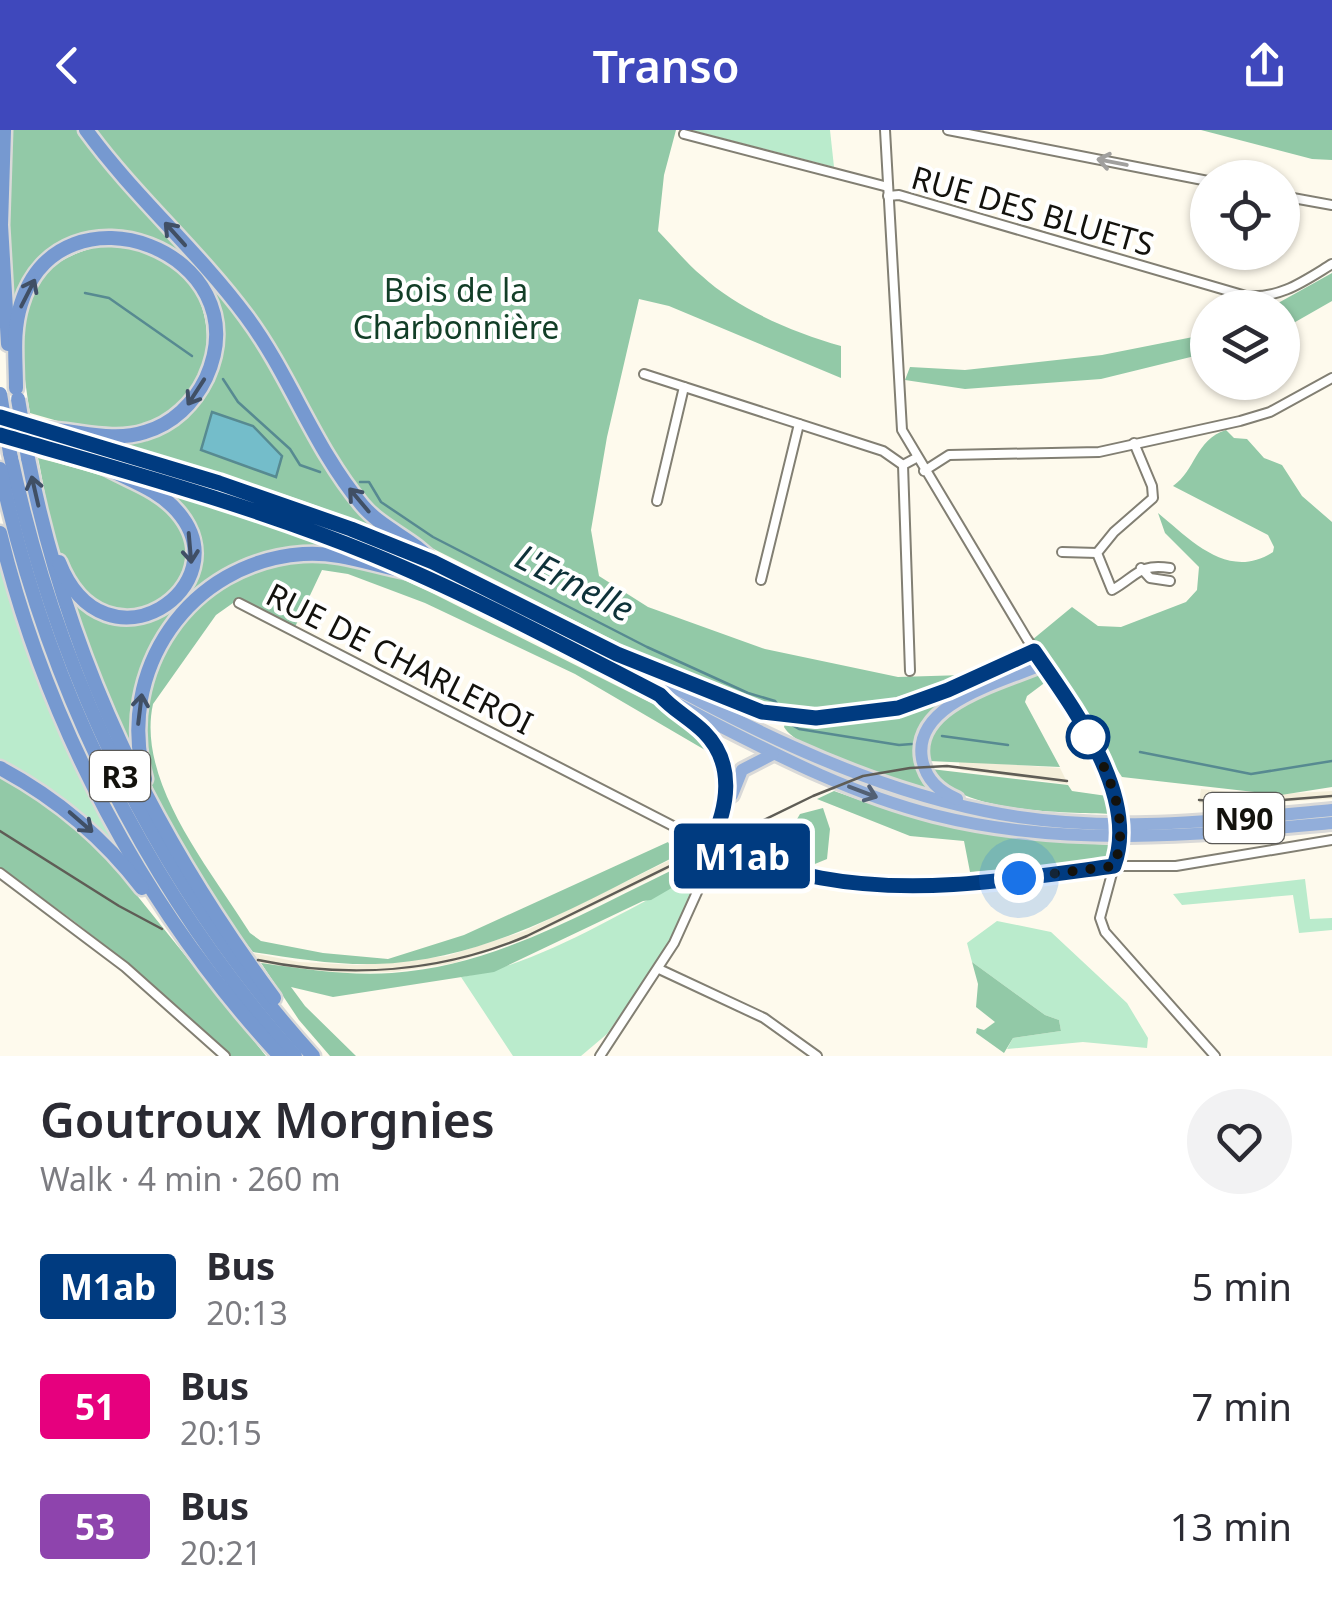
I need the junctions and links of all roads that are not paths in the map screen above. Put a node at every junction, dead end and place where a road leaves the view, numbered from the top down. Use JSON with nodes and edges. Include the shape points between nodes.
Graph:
{"nodes":[{"id":1,"x":4,"y":130,"type":"edge"},
{"id":2,"x":86,"y":130,"type":"edge"},
{"id":3,"x":885,"y":130,"type":"edge"},
{"id":4,"x":948,"y":130,"type":"edge"},
{"id":5,"x":684,"y":134,"type":"dead end"},
{"id":6,"x":1190,"y":177,"type":"edge"},
{"id":7,"x":888,"y":192,"type":"junction"},
{"id":8,"x":1300,"y":199,"type":"edge"},
{"id":9,"x":1332,"y":205,"type":"edge"},
{"id":10,"x":1332,"y":264,"type":"edge"},
{"id":11,"x":644,"y":374,"type":"dead end"},
{"id":12,"x":1332,"y":378,"type":"edge"},
{"id":13,"x":684,"y":387,"type":"junction"},
{"id":14,"x":17,"y":393,"type":"junction"},
{"id":15,"x":0,"y":394,"type":"edge"},
{"id":16,"x":0,"y":418,"type":"edge"},
{"id":17,"x":799,"y":424,"type":"junction"},
{"id":18,"x":40,"y":429,"type":"junction"},
{"id":19,"x":0,"y":435,"type":"edge"},
{"id":20,"x":1134,"y":444,"type":"junction"},
{"id":21,"x":916,"y":458,"type":"junction"},
{"id":22,"x":100,"y":464,"type":"junction"},
{"id":23,"x":903,"y":465,"type":"junction"},
{"id":24,"x":0,"y":469,"type":"edge"},
{"id":25,"x":924,"y":471,"type":"junction"},
{"id":26,"x":658,"y":501,"type":"dead end"},
{"id":27,"x":43,"y":524,"type":"junction"},
{"id":28,"x":0,"y":533,"type":"edge"},
{"id":29,"x":1062,"y":552,"type":"dead end"},
{"id":30,"x":1098,"y":553,"type":"junction"},
{"id":31,"x":433,"y":562,"type":"junction"},
{"id":32,"x":1140,"y":568,"type":"junction"},
{"id":33,"x":1170,"y":568,"type":"dead end"},
{"id":34,"x":416,"y":573,"type":"junction"},
{"id":35,"x":760,"y":580,"type":"dead end"},
{"id":36,"x":1170,"y":581,"type":"dead end"},
{"id":37,"x":239,"y":603,"type":"dead end"},
{"id":38,"x":1034,"y":651,"type":"junction"},
{"id":39,"x":617,"y":654,"type":"junction"},
{"id":40,"x":1044,"y":664,"type":"junction"},
{"id":41,"x":910,"y":671,"type":"dead end"},
{"id":42,"x":660,"y":695,"type":"junction"},
{"id":43,"x":774,"y":754,"type":"junction"},
{"id":44,"x":0,"y":768,"type":"edge"},
{"id":45,"x":152,"y":804,"type":"junction"},
{"id":46,"x":1332,"y":810,"type":"edge"},
{"id":47,"x":987,"y":812,"type":"junction"},
{"id":48,"x":1332,"y":823,"type":"edge"},
{"id":49,"x":1332,"y":840,"type":"edge"},
{"id":50,"x":714,"y":846,"type":"junction"},
{"id":51,"x":1116,"y":862,"type":"junction"},
{"id":52,"x":0,"y":873,"type":"edge"},
{"id":53,"x":190,"y":947,"type":"junction"},
{"id":54,"x":659,"y":969,"type":"junction"},
{"id":55,"x":225,"y":1056,"type":"edge"},
{"id":56,"x":280,"y":1056,"type":"edge"},
{"id":57,"x":295,"y":1056,"type":"edge"},
{"id":58,"x":313,"y":1056,"type":"edge"},
{"id":59,"x":322,"y":1056,"type":"edge"},
{"id":60,"x":600,"y":1056,"type":"edge"},
{"id":61,"x":817,"y":1056,"type":"edge"},
{"id":62,"x":1215,"y":1056,"type":"edge"}],
"edges":[{"from":1,"to":14,"type":"highway","via":[[2,269]]},
{"from":31,"to":2,"type":"highway","one_way":true,"via":[[362,506],[245,315]]},
{"from":3,"to":7,"type":"street"},
{"from":6,"to":4,"type":"street","one_way":true},
{"from":5,"to":7,"type":"street","name":"RUE DES BLUETS"},
{"from":7,"to":10,"type":"street","name":"RUE DES BLUETS","via":[[1246,296],[1268,298]]},
{"from":7,"to":21,"type":"street","via":[[900,419]]},
{"from":8,"to":9,"type":"street"},
{"from":11,"to":13,"type":"street"},
{"from":12,"to":20,"type":"street","via":[[1270,412]]},
{"from":13,"to":17,"type":"street"},
{"from":13,"to":26,"type":"street"},
{"from":14,"to":18,"type":"highway","one_way":true,"via":[[20,306],[58,254],[106,238],[145,242],[177,260],[201,288],[214,322],[213,352],[202,385],[180,413],[132,436]]},
{"from":27,"to":14,"type":"highway","one_way":true,"bridge":true},
{"from":15,"to":58,"type":"highway","number":"R3","bridge":true,"via":[[46,594],[111,759],[210,926]]},
{"from":16,"to":18,"type":"highway","number":"N90"},
{"from":17,"to":23,"type":"street","via":[[883,451]]},
{"from":17,"to":35,"type":"street"},
{"from":18,"to":31,"type":"highway","number":"N90","via":[[254,494]]},
{"from":19,"to":22,"type":"highway","number":"N90"},
{"from":20,"to":25,"type":"street","via":[[1099,452],[949,456]]},
{"from":20,"to":30,"type":"street","via":[[1153,498]]},
{"from":21,"to":23,"type":"street"},
{"from":21,"to":25,"type":"street"},
{"from":22,"to":27,"type":"highway","one_way":true,"via":[[161,495],[185,521],[194,554],[176,598],[135,619],[103,614],[74,590]]},
{"from":22,"to":34,"type":"highway","number":"N90","via":[[320,534]]},
{"from":23,"to":41,"type":"street"},
{"from":24,"to":57,"type":"highway","number":"R3","via":[[38,614],[100,766],[200,936]]},
{"from":25,"to":38,"type":"street"},
{"from":27,"to":45,"type":"highway","via":[[98,694]]},
{"from":28,"to":53,"type":"highway","via":[[36,649],[86,769]]},
{"from":29,"to":30,"type":"street"},
{"from":30,"to":32,"type":"street","via":[[1112,590]]},
{"from":31,"to":39,"type":"highway","number":"N90"},
{"from":32,"to":33,"type":"street"},
{"from":32,"to":36,"type":"street","via":[[1150,578]]},
{"from":34,"to":42,"type":"highway","number":"N90"},
{"from":45,"to":34,"type":"highway","one_way":true,"via":[[138,745],[140,701],[158,647],[191,603],[224,577],[301,554],[345,556]]},
{"from":37,"to":50,"type":"street","name":"RUE DE CHARLEROI"},
{"from":38,"to":39,"type":"highway","via":[[898,708],[816,718],[762,712]]},
{"from":38,"to":40,"type":"street"},
{"from":39,"to":47,"type":"highway","number":"N90","via":[[826,762]]},
{"from":40,"to":47,"type":"highway","via":[[948,706],[926,728],[922,757],[928,778]]},
{"from":40,"to":51,"type":"street","bridge":true,"via":[[1102,766],[1118,811]]},
{"from":42,"to":43,"type":"highway","number":"N90"},
{"from":42,"to":50,"type":"highway","via":[[705,733],[722,760],[727,792]]},
{"from":43,"to":48,"type":"highway","number":"N90","one_way":true,"via":[[936,816],[1036,832],[1157,837]]},
{"from":43,"to":50,"type":"highway","via":[[742,770]]},
{"from":44,"to":53,"type":"highway","one_way":true,"via":[[84,824]]},
{"from":45,"to":59,"type":"highway","via":[[229,933]]},
{"from":46,"to":47,"type":"highway","number":"N90","via":[[1156,824]]},
{"from":49,"to":51,"type":"street","name":"RUE DE CHARLEROI","via":[[1176,866]]},
{"from":50,"to":51,"type":"street","name":"RUE DE CHARLEROI","via":[[820,878],[872,884],[979,883]]},
{"from":50,"to":54,"type":"street","via":[[698,897]]},
{"from":51,"to":62,"type":"street","via":[[1100,918],[1104,932]]},
{"from":52,"to":55,"type":"street","via":[[125,967]]},
{"from":53,"to":56,"type":"highway"},
{"from":54,"to":60,"type":"street"},
{"from":54,"to":61,"type":"street","via":[[764,1018]]}]}
